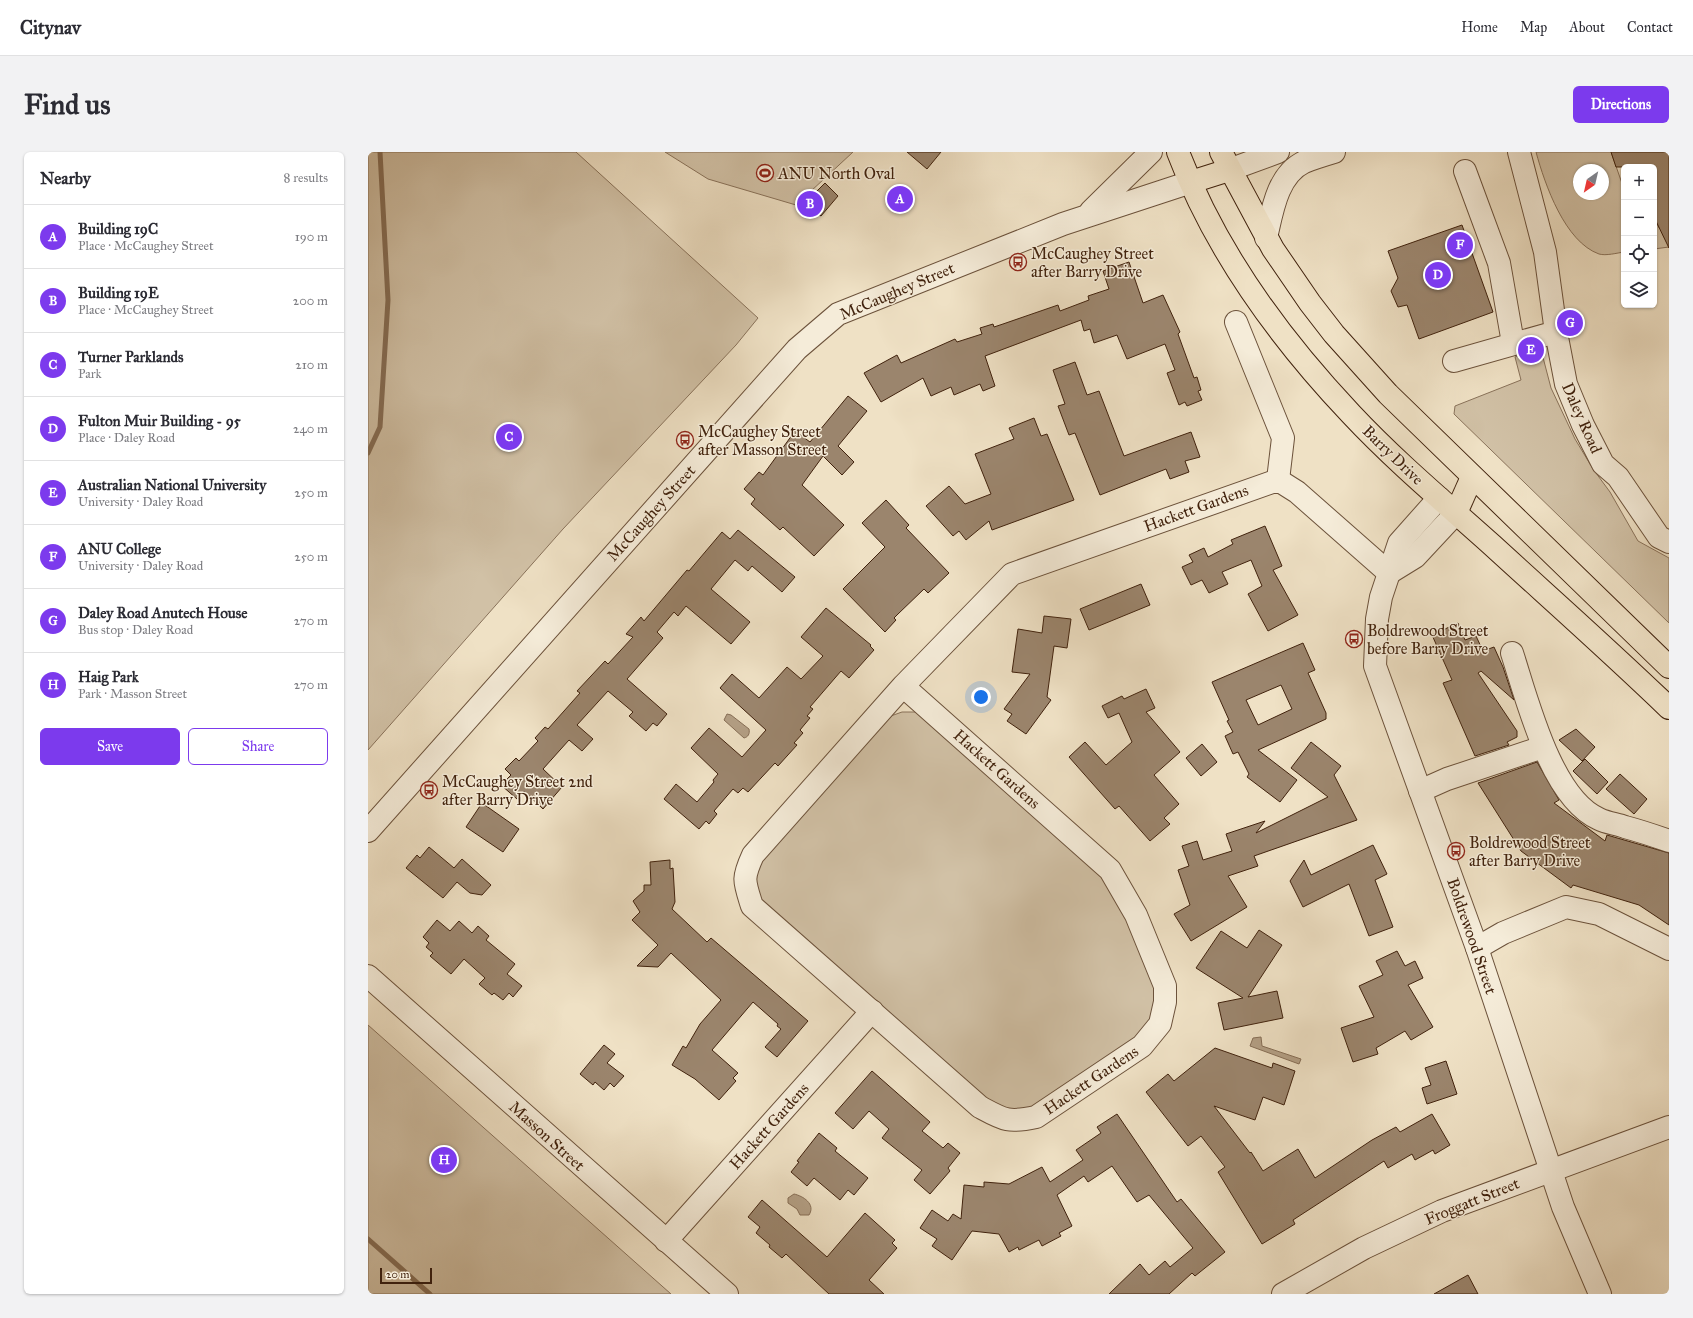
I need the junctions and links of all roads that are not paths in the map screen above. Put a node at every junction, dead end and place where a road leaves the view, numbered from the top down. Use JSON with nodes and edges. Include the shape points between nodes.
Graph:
{"nodes":[{"id":1,"x":1151,"y":152,"type":"edge"},
{"id":2,"x":1178,"y":152,"type":"edge"},
{"id":3,"x":1278,"y":152,"type":"edge"},
{"id":4,"x":1334,"y":152,"type":"edge"},
{"id":5,"x":1519,"y":152,"type":"edge"},
{"id":6,"x":1225,"y":161,"type":"edge"},
{"id":7,"x":1465,"y":171,"type":"dead end"},
{"id":8,"x":1191,"y":182,"type":"junction"},
{"id":9,"x":1088,"y":215,"type":"junction"},
{"id":10,"x":1266,"y":238,"type":"junction"},
{"id":11,"x":1236,"y":322,"type":"dead end"},
{"id":12,"x":1556,"y":332,"type":"junction"},
{"id":13,"x":1514,"y":343,"type":"junction"},
{"id":14,"x":1454,"y":361,"type":"dead end"},
{"id":15,"x":1471,"y":476,"type":"junction"},
{"id":16,"x":1278,"y":480,"type":"junction"},
{"id":17,"x":1439,"y":498,"type":"junction"},
{"id":18,"x":1456,"y":513,"type":"junction"},
{"id":19,"x":1669,"y":542,"type":"edge"},
{"id":20,"x":1389,"y":573,"type":"junction"},
{"id":21,"x":1512,"y":653,"type":"dead end"},
{"id":22,"x":1669,"y":667,"type":"edge"},
{"id":23,"x":903,"y":686,"type":"junction"},
{"id":24,"x":1669,"y":708,"type":"edge"},
{"id":25,"x":1543,"y":747,"type":"junction"},
{"id":26,"x":1420,"y":791,"type":"junction"},
{"id":27,"x":368,"y":831,"type":"edge"},
{"id":28,"x":1669,"y":840,"type":"edge"},
{"id":29,"x":1477,"y":948,"type":"junction"},
{"id":30,"x":1669,"y":949,"type":"edge"},
{"id":31,"x":368,"y":976,"type":"edge"},
{"id":32,"x":872,"y":1011,"type":"junction"},
{"id":33,"x":1669,"y":1127,"type":"edge"},
{"id":34,"x":1550,"y":1170,"type":"junction"},
{"id":35,"x":666,"y":1241,"type":"junction"},
{"id":36,"x":727,"y":1294,"type":"edge"},
{"id":37,"x":1283,"y":1294,"type":"edge"},
{"id":38,"x":1600,"y":1294,"type":"edge"}],
"edges":[{"from":1,"to":9,"type":"street"},
{"from":2,"to":8,"type":"main road","name":"Barry Drive"},
{"from":3,"to":6,"type":"street"},
{"from":4,"to":10,"type":"street","via":[[1304,163],[1291,172],[1276,197]]},
{"from":5,"to":12,"type":"street","name":"Daley Road","via":[[1545,252]]},
{"from":6,"to":8,"type":"main road","name":"McCaughey Street"},
{"from":6,"to":10,"type":"main road"},
{"from":7,"to":13,"type":"street","via":[[1499,263]]},
{"from":8,"to":9,"type":"street","name":"McCaughey Street"},
{"from":8,"to":17,"type":"main road","name":"Barry Drive","via":[[1234,262],[1281,331],[1352,415]]},
{"from":9,"to":27,"type":"street","name":"McCaughey Street","via":[[838,314],[826,324],[797,349]]},
{"from":10,"to":15,"type":"main road","via":[[1334,334],[1388,394]]},
{"from":11,"to":16,"type":"street","via":[[1283,438]]},
{"from":12,"to":13,"type":"street"},
{"from":12,"to":19,"type":"street","name":"Daley Road","via":[[1566,384],[1603,464],[1618,478],[1659,537]]},
{"from":13,"to":14,"type":"street"},
{"from":15,"to":17,"type":"main road"},
{"from":15,"to":18,"type":"main road"},
{"from":15,"to":22,"type":"main road"},
{"from":16,"to":20,"type":"street","via":[[1297,492]]},
{"from":16,"to":23,"type":"street","name":"Hackett Gardens","via":[[1012,574]]},
{"from":17,"to":18,"type":"main road","name":"Barry Drive"},
{"from":17,"to":20,"type":"street","name":"Boldrewood Street","via":[[1399,543]]},
{"from":18,"to":20,"type":"street","via":[[1415,557]]},
{"from":18,"to":24,"type":"main road","name":"Barry Drive"},
{"from":20,"to":26,"type":"street","name":"Boldrewood Street","via":[[1377,619],[1375,666]]},
{"from":21,"to":25,"type":"street"},
{"from":23,"to":32,"type":"street","name":"Hackett Gardens","via":[[753,855],[745,873],[746,888],[752,906]]},
{"from":23,"to":32,"type":"street","name":"Hackett Gardens","via":[[1110,870],[1136,915],[1165,986],[1166,1002],[1160,1024],[1142,1046],[1036,1117],[1017,1121],[1002,1119],[980,1107]]},
{"from":25,"to":26,"type":"street","via":[[1447,779]]},
{"from":25,"to":28,"type":"street","via":[[1562,781],[1583,809],[1599,819]]},
{"from":26,"to":29,"type":"street","name":"Boldrewood Street"},
{"from":29,"to":30,"type":"street","via":[[1503,933],[1566,907],[1599,914]]},
{"from":29,"to":34,"type":"street","name":"Boldrewood Street"},
{"from":31,"to":35,"type":"street","name":"Masson Street"},
{"from":32,"to":35,"type":"street","name":"Hackett Gardens"},
{"from":33,"to":34,"type":"street","name":"Froggatt Street"},
{"from":34,"to":37,"type":"street","name":"Froggatt Street","via":[[1442,1211],[1364,1248]]},
{"from":34,"to":38,"type":"street","name":"Boldrewood Street"},
{"from":35,"to":36,"type":"street","name":"Masson Street"}]}
